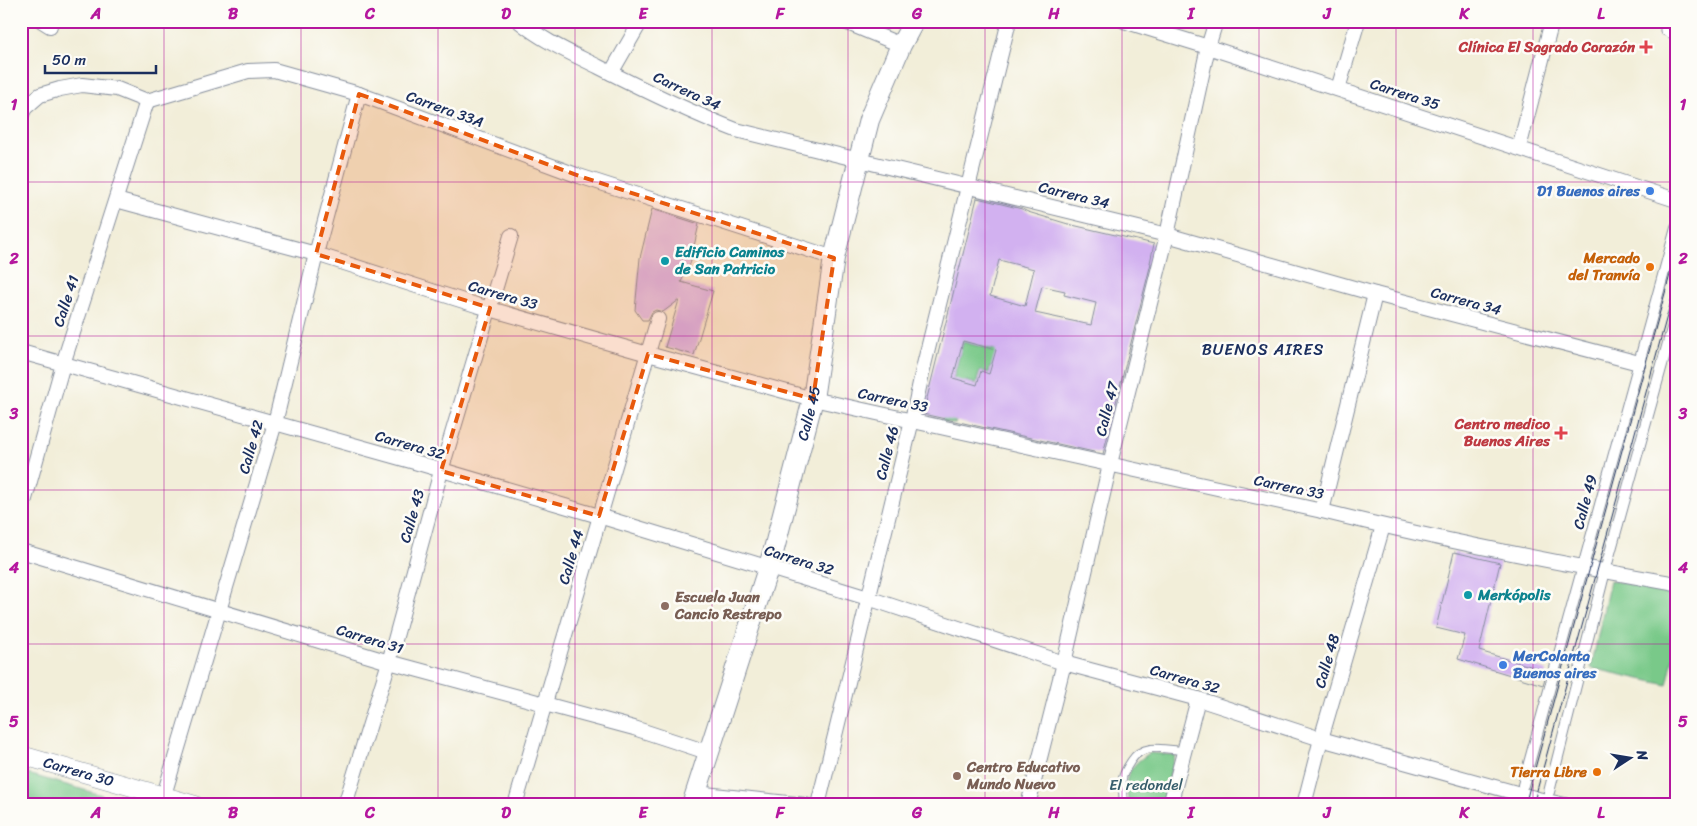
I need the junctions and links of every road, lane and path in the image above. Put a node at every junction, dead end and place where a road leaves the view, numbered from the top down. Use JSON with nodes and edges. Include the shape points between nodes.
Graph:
{"nodes":[{"id":1,"x":519,"y":21,"type":"edge"},
{"id":2,"x":641,"y":21,"type":"edge"},
{"id":3,"x":844,"y":21,"type":"edge"},
{"id":4,"x":914,"y":21,"type":"edge"},
{"id":5,"x":1009,"y":21,"type":"edge"},
{"id":6,"x":1124,"y":21,"type":"edge"},
{"id":7,"x":1216,"y":21,"type":"edge"},
{"id":8,"x":1358,"y":21,"type":"edge"},
{"id":9,"x":1552,"y":21,"type":"edge"},
{"id":10,"x":1664,"y":21,"type":"edge"},
{"id":11,"x":1676,"y":37,"type":"edge"},
{"id":12,"x":901,"y":45,"type":"junction"},
{"id":13,"x":1208,"y":47,"type":"junction"},
{"id":14,"x":611,"y":73,"type":"junction"},
{"id":15,"x":1338,"y":89,"type":"junction"},
{"id":16,"x":359,"y":94,"type":"junction"},
{"id":17,"x":147,"y":101,"type":"junction"},
{"id":18,"x":21,"y":116,"type":"edge"},
{"id":19,"x":1519,"y":148,"type":"junction"},
{"id":20,"x":858,"y":158,"type":"junction"},
{"id":21,"x":969,"y":186,"type":"junction"},
{"id":22,"x":116,"y":200,"type":"junction"},
{"id":23,"x":1676,"y":200,"type":"edge"},
{"id":24,"x":1676,"y":228,"type":"edge"},
{"id":25,"x":1167,"y":235,"type":"junction"},
{"id":26,"x":511,"y":236,"type":"dead end"},
{"id":27,"x":316,"y":254,"type":"junction"},
{"id":28,"x":834,"y":258,"type":"junction"},
{"id":29,"x":1375,"y":294,"type":"junction"},
{"id":30,"x":490,"y":308,"type":"junction"},
{"id":31,"x":1676,"y":314,"type":"edge"},
{"id":32,"x":658,"y":319,"type":"dead end"},
{"id":33,"x":21,"y":352,"type":"edge"},
{"id":34,"x":648,"y":354,"type":"junction"},
{"id":35,"x":1639,"y":363,"type":"junction"},
{"id":36,"x":63,"y":364,"type":"junction"},
{"id":37,"x":813,"y":399,"type":"junction"},
{"id":38,"x":912,"y":420,"type":"junction"},
{"id":39,"x":275,"y":423,"type":"junction"},
{"id":40,"x":1110,"y":464,"type":"junction"},
{"id":41,"x":442,"y":471,"type":"junction"},
{"id":42,"x":1322,"y":511,"type":"junction"},
{"id":43,"x":21,"y":513,"type":"edge"},
{"id":44,"x":599,"y":516,"type":"junction"},
{"id":45,"x":1383,"y":526,"type":"junction"},
{"id":46,"x":21,"y":551,"type":"edge"},
{"id":47,"x":769,"y":568,"type":"junction"},
{"id":48,"x":1583,"y":568,"type":"junction"},
{"id":49,"x":1605,"y":572,"type":"junction"},
{"id":50,"x":1676,"y":584,"type":"edge"},
{"id":51,"x":868,"y":598,"type":"junction"},
{"id":52,"x":220,"y":610,"type":"junction"},
{"id":53,"x":388,"y":662,"type":"junction"},
{"id":54,"x":1064,"y":663,"type":"junction"},
{"id":55,"x":1198,"y":699,"type":"junction"},
{"id":56,"x":545,"y":705,"type":"junction"},
{"id":57,"x":1321,"y":739,"type":"junction"},
{"id":58,"x":1184,"y":751,"type":"junction"},
{"id":59,"x":710,"y":753,"type":"junction"},
{"id":60,"x":21,"y":755,"type":"edge"},
{"id":61,"x":1523,"y":785,"type":"dead end"},
{"id":62,"x":1549,"y":792,"type":"dead end"},
{"id":63,"x":694,"y":799,"type":"edge"},
{"id":64,"x":163,"y":801,"type":"edge"},
{"id":65,"x":195,"y":805,"type":"edge"},
{"id":66,"x":344,"y":805,"type":"edge"},
{"id":67,"x":515,"y":805,"type":"edge"},
{"id":68,"x":806,"y":805,"type":"edge"},
{"id":69,"x":818,"y":805,"type":"edge"},
{"id":70,"x":1028,"y":805,"type":"edge"},
{"id":71,"x":1130,"y":805,"type":"edge"},
{"id":72,"x":1170,"y":805,"type":"edge"},
{"id":73,"x":1304,"y":805,"type":"edge"},
{"id":74,"x":1565,"y":805,"type":"edge"}],
"edges":[{"from":1,"to":14,"type":"street","name":"Carrera 34","via":[[536,35]]},
{"from":2,"to":14,"type":"street"},
{"from":3,"to":12,"type":"street"},
{"from":4,"to":12,"type":"main road","name":"Calle 45"},
{"from":5,"to":21,"type":"street","name":"Calle 46"},
{"from":6,"to":13,"type":"street","name":"Carrera 35"},
{"from":7,"to":13,"type":"street","name":"Calle 47"},
{"from":8,"to":15,"type":"street"},
{"from":9,"to":19,"type":"street"},
{"from":10,"to":11,"type":"lane","via":[[1664,31]]},
{"from":12,"to":20,"type":"main road","name":"Calle 45","via":[[869,120]]},
{"from":13,"to":15,"type":"street","name":"Carrera 35"},
{"from":13,"to":25,"type":"street","name":"Calle 47"},
{"from":14,"to":20,"type":"street","name":"Carrera 34","via":[[736,130]]},
{"from":15,"to":19,"type":"street","name":"Carrera 35"},
{"from":16,"to":17,"type":"street","name":"Carrera 33A","via":[[274,70],[248,71]]},
{"from":16,"to":27,"type":"street","name":"Calle 42"},
{"from":16,"to":28,"type":"street","name":"Carrera 33A","via":[[579,176]]},
{"from":17,"to":18,"type":"street","via":[[117,89],[82,85],[40,95]]},
{"from":17,"to":22,"type":"street","name":"Calle 41"},
{"from":19,"to":23,"type":"street","name":"Carrera 35"},
{"from":20,"to":21,"type":"street","name":"Carrera 34"},
{"from":20,"to":28,"type":"main road","name":"Calle 45"},
{"from":21,"to":25,"type":"street","name":"Carrera 34"},
{"from":21,"to":38,"type":"street","name":"Calle 46"},
{"from":22,"to":27,"type":"street","name":"Carrera 33"},
{"from":22,"to":36,"type":"street","name":"Calle 41"},
{"from":24,"to":35,"type":"street","name":"Calle 49"},
{"from":25,"to":29,"type":"street","name":"Carrera 34"},
{"from":25,"to":40,"type":"street","name":"Calle 47"},
{"from":26,"to":30,"type":"street","name":"Calle 43"},
{"from":27,"to":30,"type":"street","name":"Carrera 33"},
{"from":27,"to":39,"type":"street","name":"Calle 42"},
{"from":28,"to":37,"type":"main road","name":"Calle 45"},
{"from":29,"to":35,"type":"street","name":"Carrera 34"},
{"from":29,"to":42,"type":"street"},
{"from":30,"to":34,"type":"street","name":"Carrera 33"},
{"from":30,"to":41,"type":"street","name":"Calle 43"},
{"from":31,"to":49,"type":"street"},
{"from":32,"to":34,"type":"street","name":"Calle 44"},
{"from":33,"to":36,"type":"street","name":"Carrera 32"},
{"from":34,"to":37,"type":"street","name":"Carrera 33"},
{"from":34,"to":44,"type":"street","name":"Calle 44"},
{"from":35,"to":48,"type":"street","name":"Calle 49"},
{"from":36,"to":39,"type":"street","name":"Carrera 32"},
{"from":36,"to":43,"type":"street","name":"Calle 41"},
{"from":37,"to":38,"type":"street","name":"Carrera 33"},
{"from":37,"to":47,"type":"main road","name":"Calle 45"},
{"from":38,"to":40,"type":"street","name":"Carrera 33"},
{"from":38,"to":51,"type":"street","name":"Calle 46"},
{"from":39,"to":41,"type":"street","name":"Carrera 32"},
{"from":39,"to":52,"type":"street","name":"Calle 42"},
{"from":40,"to":42,"type":"street","name":"Carrera 33"},
{"from":40,"to":54,"type":"street","name":"Calle 47"},
{"from":41,"to":44,"type":"street","name":"Carrera 32"},
{"from":41,"to":53,"type":"street","name":"Calle 43"},
{"from":42,"to":45,"type":"street","name":"Carrera 33"},
{"from":44,"to":47,"type":"street","name":"Carrera 32"},
{"from":44,"to":56,"type":"street","name":"Calle 44"},
{"from":45,"to":48,"type":"street","name":"Carrera 33"},
{"from":45,"to":57,"type":"street","name":"Calle 48"},
{"from":46,"to":52,"type":"street","name":"Carrera 31"},
{"from":47,"to":51,"type":"street","name":"Carrera 32"},
{"from":47,"to":59,"type":"main road","name":"Calle 45"},
{"from":48,"to":49,"type":"street","name":"Carrera 33"},
{"from":48,"to":61,"type":"street","name":"Calle 49"},
{"from":49,"to":50,"type":"street","name":"Carrera 33"},
{"from":49,"to":62,"type":"street"},
{"from":51,"to":54,"type":"street","name":"Carrera 32"},
{"from":51,"to":69,"type":"street","name":"Calle 46"},
{"from":52,"to":53,"type":"street","name":"Carrera 31"},
{"from":52,"to":64,"type":"street","name":"Calle 42"},
{"from":53,"to":56,"type":"street","name":"Carrera 31"},
{"from":53,"to":66,"type":"street","name":"Calle 43"},
{"from":54,"to":55,"type":"street","name":"Carrera 32"},
{"from":54,"to":70,"type":"street","name":"Calle 47"},
{"from":55,"to":57,"type":"street","name":"Carrera 32"},
{"from":55,"to":58,"type":"street"},
{"from":56,"to":59,"type":"street","name":"Carrera 31","via":[[634,728]]},
{"from":56,"to":67,"type":"street","name":"Calle 44"},
{"from":57,"to":73,"type":"street","name":"Calle 48"},
{"from":57,"to":74,"type":"street","name":"Carrera 32"},
{"from":58,"to":71,"type":"lane","via":[[1155,747],[1135,754],[1121,776],[1123,798]]},
{"from":58,"to":72,"type":"street"},
{"from":59,"to":63,"type":"main road","name":"Calle 45"},
{"from":60,"to":64,"type":"street","name":"Carrera 30","via":[[140,788]]},
{"from":63,"to":68,"type":"street"},
{"from":64,"to":65,"type":"street","name":"Carrera 30"}]}
